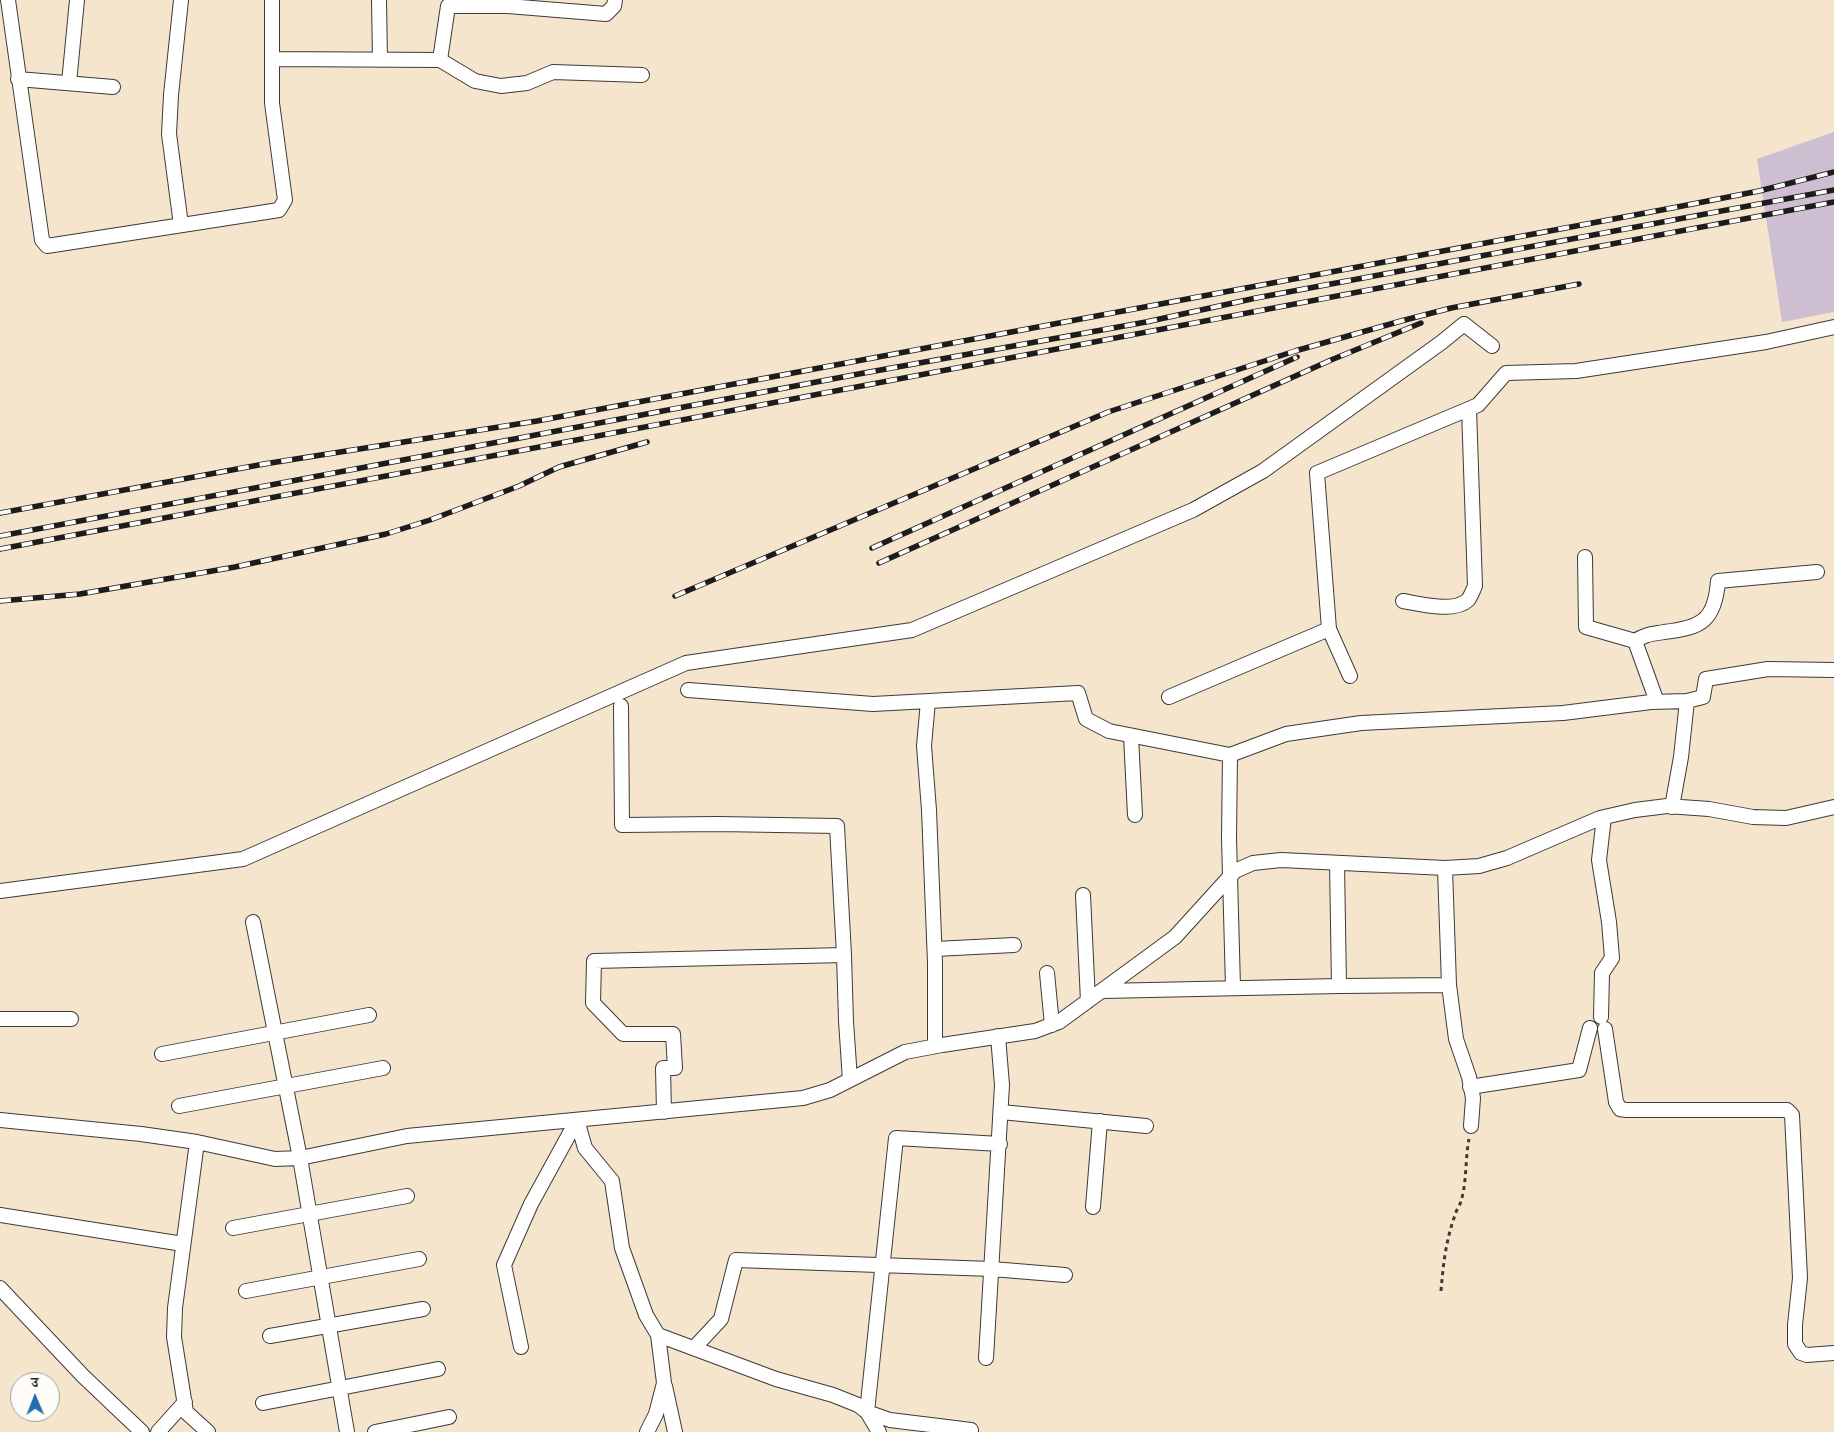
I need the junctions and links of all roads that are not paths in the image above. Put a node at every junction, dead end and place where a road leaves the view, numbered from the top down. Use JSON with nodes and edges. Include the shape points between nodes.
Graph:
{"nodes":[{"id":1,"x":8,"y":0,"type":"edge"},
{"id":2,"x":77,"y":0,"type":"edge"},
{"id":3,"x":181,"y":0,"type":"edge"},
{"id":4,"x":272,"y":0,"type":"edge"},
{"id":5,"x":379,"y":0,"type":"edge"},
{"id":6,"x":615,"y":0,"type":"edge"},
{"id":7,"x":0,"y":51,"type":"edge"},
{"id":8,"x":14,"y":52,"type":"junction"},
{"id":9,"x":272,"y":60,"type":"junction"},
{"id":10,"x":380,"y":60,"type":"junction"},
{"id":11,"x":440,"y":60,"type":"junction"},
{"id":12,"x":642,"y":75,"type":"dead end"},
{"id":13,"x":18,"y":79,"type":"junction"},
{"id":14,"x":69,"y":83,"type":"junction"},
{"id":15,"x":113,"y":88,"type":"dead end"},
{"id":16,"x":181,"y":225,"type":"junction"},
{"id":17,"x":1834,"y":327,"type":"edge"},
{"id":18,"x":1492,"y":346,"type":"dead end"},
{"id":19,"x":1469,"y":409,"type":"junction"},
{"id":20,"x":1585,"y":557,"type":"dead end"},
{"id":21,"x":1817,"y":572,"type":"dead end"},
{"id":22,"x":1403,"y":601,"type":"dead end"},
{"id":23,"x":1329,"y":628,"type":"junction"},
{"id":24,"x":1635,"y":641,"type":"junction"},
{"id":25,"x":1834,"y":670,"type":"edge"},
{"id":26,"x":1350,"y":676,"type":"dead end"},
{"id":27,"x":688,"y":690,"type":"dead end"},
{"id":28,"x":1169,"y":697,"type":"dead end"},
{"id":29,"x":928,"y":701,"type":"junction"},
{"id":30,"x":1687,"y":701,"type":"junction"},
{"id":31,"x":1658,"y":702,"type":"junction"},
{"id":32,"x":621,"y":706,"type":"dead end"},
{"id":33,"x":1132,"y":736,"type":"junction"},
{"id":34,"x":1230,"y":755,"type":"junction"},
{"id":35,"x":1672,"y":807,"type":"junction"},
{"id":36,"x":1834,"y":808,"type":"edge"},
{"id":37,"x":1134,"y":815,"type":"dead end"},
{"id":38,"x":1604,"y":817,"type":"junction"},
{"id":39,"x":1337,"y":863,"type":"junction"},
{"id":40,"x":1446,"y":868,"type":"junction"},
{"id":41,"x":1230,"y":878,"type":"junction"},
{"id":42,"x":0,"y":891,"type":"edge"},
{"id":43,"x":1083,"y":896,"type":"dead end"},
{"id":44,"x":253,"y":922,"type":"dead end"},
{"id":45,"x":1014,"y":945,"type":"dead end"},
{"id":46,"x":935,"y":948,"type":"junction"},
{"id":47,"x":844,"y":955,"type":"junction"},
{"id":48,"x":1047,"y":973,"type":"dead end"},
{"id":49,"x":1450,"y":985,"type":"junction"},
{"id":50,"x":1339,"y":986,"type":"junction"},
{"id":51,"x":1233,"y":988,"type":"junction"},
{"id":52,"x":1103,"y":991,"type":"junction"},
{"id":53,"x":1088,"y":1001,"type":"junction"},
{"id":54,"x":369,"y":1015,"type":"dead end"},
{"id":55,"x":0,"y":1019,"type":"edge"},
{"id":56,"x":71,"y":1019,"type":"dead end"},
{"id":57,"x":1603,"y":1023,"type":"junction"},
{"id":58,"x":1052,"y":1024,"type":"junction"},
{"id":59,"x":275,"y":1033,"type":"junction"},
{"id":60,"x":998,"y":1036,"type":"junction"},
{"id":61,"x":935,"y":1046,"type":"junction"},
{"id":62,"x":162,"y":1054,"type":"dead end"},
{"id":63,"x":383,"y":1068,"type":"dead end"},
{"id":64,"x":850,"y":1080,"type":"junction"},
{"id":65,"x":286,"y":1086,"type":"junction"},
{"id":66,"x":1470,"y":1087,"type":"junction"},
{"id":67,"x":179,"y":1106,"type":"dead end"},
{"id":68,"x":664,"y":1112,"type":"junction"},
{"id":69,"x":1001,"y":1112,"type":"junction"},
{"id":70,"x":0,"y":1120,"type":"edge"},
{"id":71,"x":577,"y":1120,"type":"junction"},
{"id":72,"x":1100,"y":1121,"type":"junction"},
{"id":73,"x":1146,"y":1126,"type":"dead end"},
{"id":74,"x":1471,"y":1126,"type":"road end"},
{"id":75,"x":197,"y":1142,"type":"junction"},
{"id":76,"x":1000,"y":1144,"type":"junction"},
{"id":77,"x":300,"y":1158,"type":"junction"},
{"id":78,"x":408,"y":1196,"type":"dead end"},
{"id":79,"x":1092,"y":1207,"type":"dead end"},
{"id":80,"x":309,"y":1214,"type":"junction"},
{"id":81,"x":0,"y":1215,"type":"edge"},
{"id":82,"x":233,"y":1228,"type":"dead end"},
{"id":83,"x":183,"y":1244,"type":"junction"},
{"id":84,"x":419,"y":1259,"type":"dead end"},
{"id":85,"x":883,"y":1266,"type":"junction"},
{"id":86,"x":992,"y":1268,"type":"junction"},
{"id":87,"x":1065,"y":1274,"type":"dead end"},
{"id":88,"x":320,"y":1278,"type":"junction"},
{"id":89,"x":0,"y":1288,"type":"edge"},
{"id":90,"x":246,"y":1291,"type":"dead end"},
{"id":91,"x":423,"y":1309,"type":"dead end"},
{"id":92,"x":328,"y":1325,"type":"junction"},
{"id":93,"x":658,"y":1335,"type":"junction"},
{"id":94,"x":270,"y":1336,"type":"dead end"},
{"id":95,"x":521,"y":1347,"type":"dead end"},
{"id":96,"x":694,"y":1348,"type":"junction"},
{"id":97,"x":1834,"y":1353,"type":"edge"},
{"id":98,"x":986,"y":1358,"type":"dead end"},
{"id":99,"x":438,"y":1369,"type":"dead end"},
{"id":100,"x":664,"y":1383,"type":"junction"},
{"id":101,"x":339,"y":1389,"type":"junction"},
{"id":102,"x":185,"y":1402,"type":"junction"},
{"id":103,"x":263,"y":1403,"type":"dead end"},
{"id":104,"x":867,"y":1412,"type":"junction"},
{"id":105,"x":448,"y":1417,"type":"dead end"},
{"id":106,"x":138,"y":1430,"type":"edge"},
{"id":107,"x":158,"y":1432,"type":"edge"},
{"id":108,"x":208,"y":1432,"type":"edge"},
{"id":109,"x":347,"y":1432,"type":"edge"},
{"id":110,"x":375,"y":1432,"type":"edge"},
{"id":111,"x":647,"y":1432,"type":"edge"},
{"id":112,"x":675,"y":1432,"type":"edge"},
{"id":113,"x":879,"y":1432,"type":"edge"},
{"id":114,"x":971,"y":1432,"type":"edge"}],
"edges":[{"from":1,"to":8,"type":"street"},
{"from":2,"to":14,"type":"street"},
{"from":3,"to":16,"type":"street","via":[[169,134]]},
{"from":4,"to":9,"type":"street"},
{"from":5,"to":10,"type":"street"},
{"from":6,"to":11,"type":"street","via":[[606,14],[508,6],[448,6]]},
{"from":7,"to":8,"type":"street"},
{"from":8,"to":13,"type":"street"},
{"from":9,"to":10,"type":"street"},
{"from":9,"to":16,"type":"street","via":[[272,103],[285,200],[279,210]]},
{"from":10,"to":11,"type":"street"},
{"from":11,"to":12,"type":"street","via":[[475,81],[501,86],[527,83],[553,72]]},
{"from":13,"to":14,"type":"street"},
{"from":13,"to":16,"type":"street","via":[[42,240],[47,246]]},
{"from":14,"to":15,"type":"street"},
{"from":17,"to":19,"type":"street","via":[[1766,342],[1576,371],[1506,373],[1478,405]]},
{"from":18,"to":42,"type":"street","via":[[1464,324],[1263,471],[1193,510],[912,630],[686,663],[243,859]]},
{"from":19,"to":22,"type":"street","via":[[1474,586],[1469,598],[1459,606]]},
{"from":19,"to":23,"type":"street","via":[[1317,473]]},
{"from":20,"to":24,"type":"street","via":[[1586,627]]},
{"from":21,"to":24,"type":"street","via":[[1718,580],[1710,614],[1694,627],[1644,635]]},
{"from":23,"to":26,"type":"street"},
{"from":23,"to":28,"type":"street"},
{"from":24,"to":31,"type":"street"},
{"from":25,"to":30,"type":"street","via":[[1768,668],[1706,679],[1703,697]]},
{"from":27,"to":29,"type":"street","via":[[873,704]]},
{"from":29,"to":33,"type":"street","via":[[1078,693],[1086,719],[1108,731]]},
{"from":29,"to":46,"type":"street","via":[[924,746]]},
{"from":30,"to":31,"type":"street"},
{"from":30,"to":35,"type":"street"},
{"from":31,"to":34,"type":"street","via":[[1563,713],[1362,723],[1286,734]]},
{"from":32,"to":47,"type":"street","via":[[622,825],[837,826]]},
{"from":33,"to":34,"type":"street"},
{"from":33,"to":37,"type":"street"},
{"from":34,"to":41,"type":"street"},
{"from":35,"to":36,"type":"street","via":[[1786,818]]},
{"from":35,"to":38,"type":"street"},
{"from":38,"to":40,"type":"street","via":[[1506,858],[1479,866]]},
{"from":38,"to":57,"type":"street","via":[[1600,860],[1612,958],[1602,974]]},
{"from":39,"to":40,"type":"street"},
{"from":39,"to":41,"type":"street","via":[[1281,860],[1253,863],[1236,871]]},
{"from":39,"to":50,"type":"street"},
{"from":40,"to":49,"type":"street"},
{"from":41,"to":51,"type":"street"},
{"from":41,"to":52,"type":"street","via":[[1175,937]]},
{"from":43,"to":53,"type":"street"},
{"from":44,"to":59,"type":"street"},
{"from":45,"to":46,"type":"street"},
{"from":46,"to":61,"type":"street"},
{"from":47,"to":64,"type":"street"},
{"from":47,"to":68,"type":"street","via":[[594,961],[592,1003],[623,1034],[673,1034],[675,1068],[663,1068]]},
{"from":48,"to":58,"type":"street"},
{"from":49,"to":50,"type":"street"},
{"from":49,"to":66,"type":"street","via":[[1456,1040]]},
{"from":50,"to":51,"type":"street"},
{"from":51,"to":52,"type":"street"},
{"from":52,"to":53,"type":"street"},
{"from":53,"to":58,"type":"street"},
{"from":54,"to":59,"type":"street"},
{"from":55,"to":56,"type":"street"},
{"from":57,"to":66,"type":"street","via":[[1599,1034],[1590,1028],[1579,1070]]},
{"from":57,"to":97,"type":"street","via":[[1616,1102],[1620,1109],[1787,1110],[1792,1115],[1800,1278],[1795,1344],[1801,1353],[1808,1355]]},
{"from":58,"to":60,"type":"street","via":[[1036,1031]]},
{"from":59,"to":62,"type":"street"},
{"from":59,"to":65,"type":"street"},
{"from":60,"to":61,"type":"street"},
{"from":60,"to":69,"type":"street"},
{"from":61,"to":64,"type":"street","via":[[905,1052]]},
{"from":63,"to":65,"type":"street"},
{"from":64,"to":68,"type":"street","via":[[802,1098]]},
{"from":65,"to":67,"type":"street"},
{"from":65,"to":77,"type":"street"},
{"from":66,"to":74,"type":"street","via":[[1473,1098]]},
{"from":68,"to":71,"type":"street"},
{"from":69,"to":72,"type":"street"},
{"from":69,"to":76,"type":"street"},
{"from":70,"to":75,"type":"street"},
{"from":71,"to":77,"type":"street","via":[[407,1136]]},
{"from":71,"to":93,"type":"street","via":[[585,1148],[612,1181],[622,1248],[646,1315]]},
{"from":71,"to":95,"type":"street","via":[[531,1204],[504,1265]]},
{"from":72,"to":73,"type":"street"},
{"from":72,"to":79,"type":"street"},
{"from":75,"to":77,"type":"street","via":[[275,1159]]},
{"from":75,"to":83,"type":"street"},
{"from":76,"to":85,"type":"street","via":[[896,1138]]},
{"from":76,"to":86,"type":"street"},
{"from":77,"to":80,"type":"street"},
{"from":78,"to":80,"type":"street"},
{"from":80,"to":82,"type":"street"},
{"from":80,"to":88,"type":"street"},
{"from":81,"to":83,"type":"street"},
{"from":83,"to":102,"type":"street","via":[[174,1337]]},
{"from":84,"to":88,"type":"street"},
{"from":85,"to":86,"type":"street"},
{"from":85,"to":96,"type":"street","via":[[736,1260],[720,1319]]},
{"from":85,"to":104,"type":"street"},
{"from":86,"to":87,"type":"street"},
{"from":86,"to":98,"type":"street"},
{"from":88,"to":90,"type":"street"},
{"from":88,"to":92,"type":"street"},
{"from":89,"to":106,"type":"street"},
{"from":91,"to":92,"type":"street"},
{"from":92,"to":94,"type":"street"},
{"from":92,"to":101,"type":"street"},
{"from":93,"to":96,"type":"street"},
{"from":93,"to":100,"type":"street"},
{"from":96,"to":104,"type":"street","via":[[858,1405]]},
{"from":99,"to":101,"type":"street"},
{"from":100,"to":111,"type":"street","via":[[656,1414]]},
{"from":100,"to":112,"type":"street"},
{"from":101,"to":103,"type":"street"},
{"from":101,"to":109,"type":"street"},
{"from":102,"to":107,"type":"street"},
{"from":102,"to":108,"type":"street","via":[[186,1412]]},
{"from":104,"to":113,"type":"street"},
{"from":104,"to":114,"type":"street","via":[[890,1420]]},
{"from":105,"to":110,"type":"street"}]}
